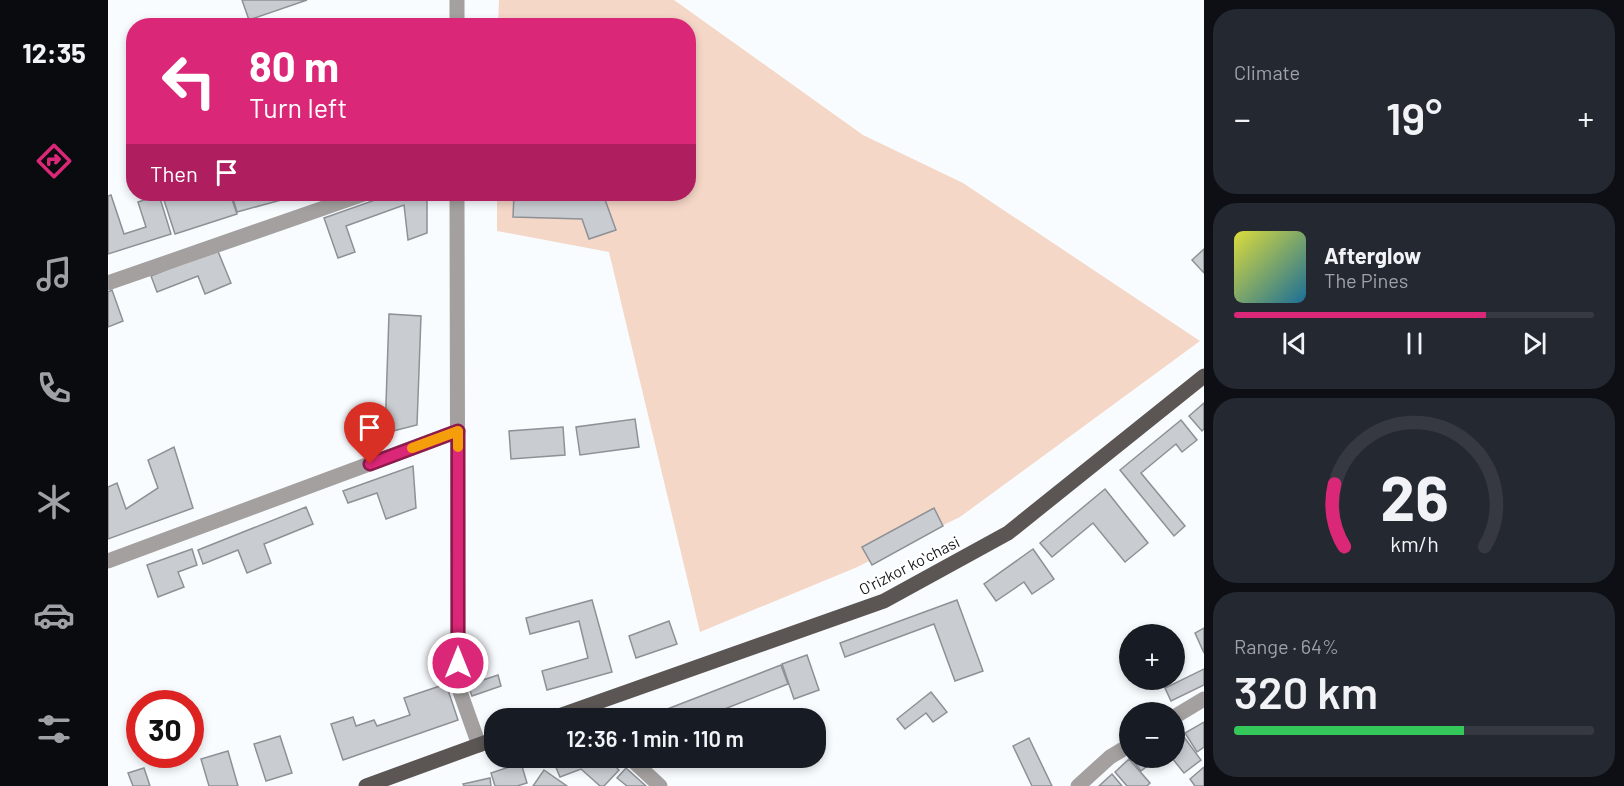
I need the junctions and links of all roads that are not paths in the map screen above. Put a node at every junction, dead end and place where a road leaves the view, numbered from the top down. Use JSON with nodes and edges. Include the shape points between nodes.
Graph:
{"nodes":[{"id":1,"x":457,"y":0,"type":"edge"},
{"id":2,"x":457,"y":18,"type":"edge"},
{"id":3,"x":344,"y":201,"type":"edge"},
{"id":4,"x":457,"y":201,"type":"edge"},
{"id":5,"x":108,"y":283,"type":"edge"},
{"id":6,"x":1204,"y":376,"type":"edge"},
{"id":7,"x":458,"y":431,"type":"junction"},
{"id":8,"x":108,"y":561,"type":"edge"},
{"id":9,"x":1204,"y":699,"type":"edge"},
{"id":10,"x":602,"y":708,"type":"edge"},
{"id":11,"x":1185,"y":710,"type":"edge"},
{"id":12,"x":484,"y":743,"type":"edge"},
{"id":13,"x":479,"y":745,"type":"junction"},
{"id":14,"x":1119,"y":752,"type":"edge"},
{"id":15,"x":641,"y":768,"type":"edge"},
{"id":16,"x":366,"y":786,"type":"edge"},
{"id":17,"x":660,"y":786,"type":"edge"},
{"id":18,"x":1078,"y":786,"type":"edge"}],
"edges":[{"from":1,"to":2,"type":"street"},
{"from":3,"to":5,"type":"street"},
{"from":4,"to":7,"type":"street"},
{"from":6,"to":10,"type":"main road","name":"Oʻrizkor koʻchasi","via":[[1008,533],[884,601]]},
{"from":7,"to":8,"type":"street"},
{"from":7,"to":13,"type":"street","via":[[458,686]]},
{"from":9,"to":11,"type":"street"},
{"from":12,"to":13,"type":"main road"},
{"from":13,"to":16,"type":"main road"},
{"from":14,"to":18,"type":"street"},
{"from":15,"to":17,"type":"street"}]}
